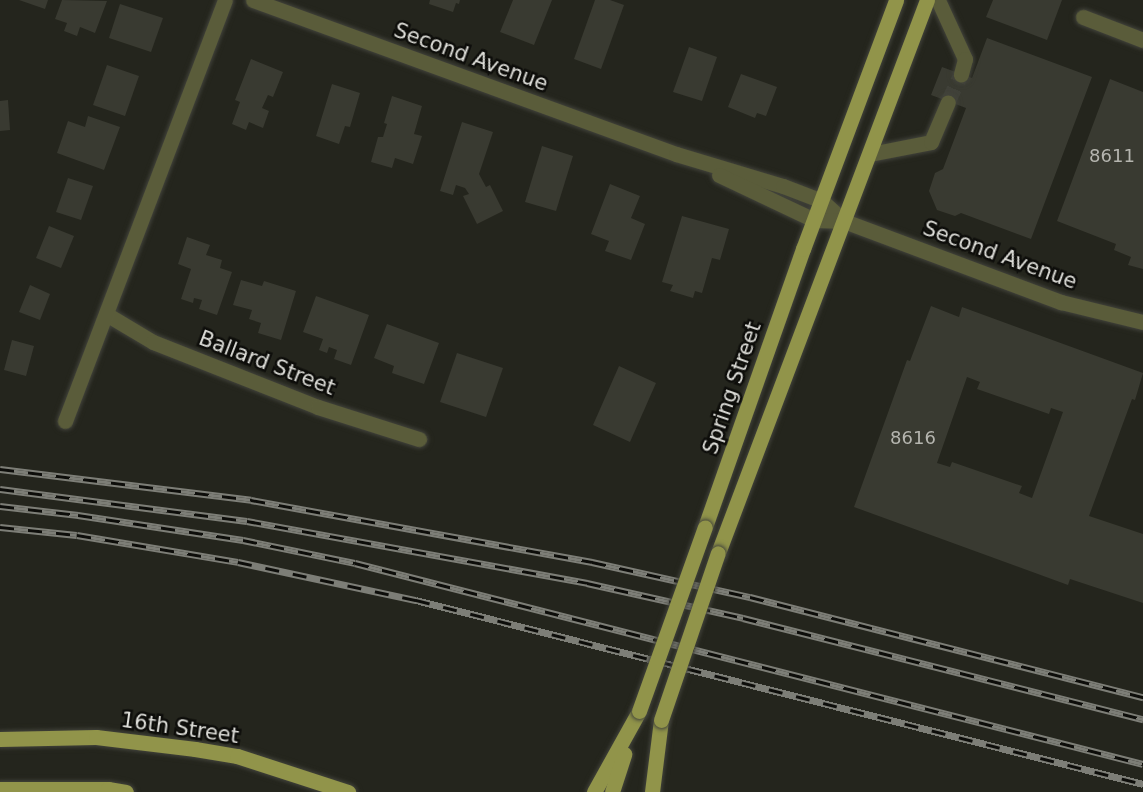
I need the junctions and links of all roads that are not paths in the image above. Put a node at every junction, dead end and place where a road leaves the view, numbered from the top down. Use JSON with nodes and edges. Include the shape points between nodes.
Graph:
{"nodes":[{"id":1,"x":225,"y":0,"type":"edge"},
{"id":2,"x":253,"y":0,"type":"edge"},
{"id":3,"x":896,"y":0,"type":"edge"},
{"id":4,"x":927,"y":0,"type":"edge"},
{"id":5,"x":938,"y":0,"type":"edge"},
{"id":6,"x":1083,"y":17,"type":"dead end"},
{"id":7,"x":1143,"y":40,"type":"edge"},
{"id":8,"x":961,"y":74,"type":"tunnel mouth"},
{"id":9,"x":948,"y":102,"type":"tunnel mouth"},
{"id":10,"x":676,"y":154,"type":"junction"},
{"id":11,"x":870,"y":154,"type":"junction"},
{"id":12,"x":822,"y":201,"type":"junction"},
{"id":13,"x":814,"y":220,"type":"junction"},
{"id":14,"x":844,"y":221,"type":"junction"},
{"id":15,"x":106,"y":314,"type":"junction"},
{"id":16,"x":1143,"y":322,"type":"edge"},
{"id":17,"x":65,"y":421,"type":"dead end"},
{"id":18,"x":418,"y":439,"type":"dead end"},
{"id":19,"x":639,"y":711,"type":"junction"},
{"id":20,"x":0,"y":740,"type":"edge"},
{"id":21,"x":5,"y":787,"type":"edge"},
{"id":22,"x":126,"y":792,"type":"edge"},
{"id":23,"x":348,"y":792,"type":"edge"},
{"id":24,"x":594,"y":792,"type":"edge"},
{"id":25,"x":612,"y":792,"type":"edge"},
{"id":26,"x":652,"y":792,"type":"edge"}],
"edges":[{"from":1,"to":15,"type":"street"},
{"from":2,"to":10,"type":"street","name":"Second Avenue"},
{"from":3,"to":12,"type":"main road","name":"Spring Street"},
{"from":4,"to":11,"type":"main road","name":"Spring Street"},
{"from":5,"to":8,"type":"street","via":[[965,59]]},
{"from":6,"to":7,"type":"street"},
{"from":9,"to":11,"type":"street","via":[[931,142]]},
{"from":10,"to":12,"type":"street","name":"Second Avenue"},
{"from":10,"to":13,"type":"street","name":"Second Avenue"},
{"from":11,"to":14,"type":"main road","name":"Spring Street"},
{"from":12,"to":13,"type":"main road","name":"Spring Street"},
{"from":12,"to":14,"type":"street","name":"Second Avenue"},
{"from":13,"to":14,"type":"street","name":"Second Avenue"},
{"from":13,"to":19,"type":"main road","name":"Spring Street","bridge":true},
{"from":14,"to":16,"type":"street","name":"Second Avenue","via":[[1061,302]]},
{"from":14,"to":26,"type":"main road","name":"Spring Street","bridge":true,"via":[[730,515],[661,720]]},
{"from":15,"to":17,"type":"street"},
{"from":15,"to":18,"type":"street","name":"Ballard Street","via":[[153,342],[318,407]]},
{"from":19,"to":24,"type":"main road"},
{"from":19,"to":25,"type":"main road","name":"Spring Street"},
{"from":20,"to":23,"type":"main road","name":"16th Street","via":[[96,737],[195,749],[237,756]]},
{"from":21,"to":22,"type":"main road"}]}
